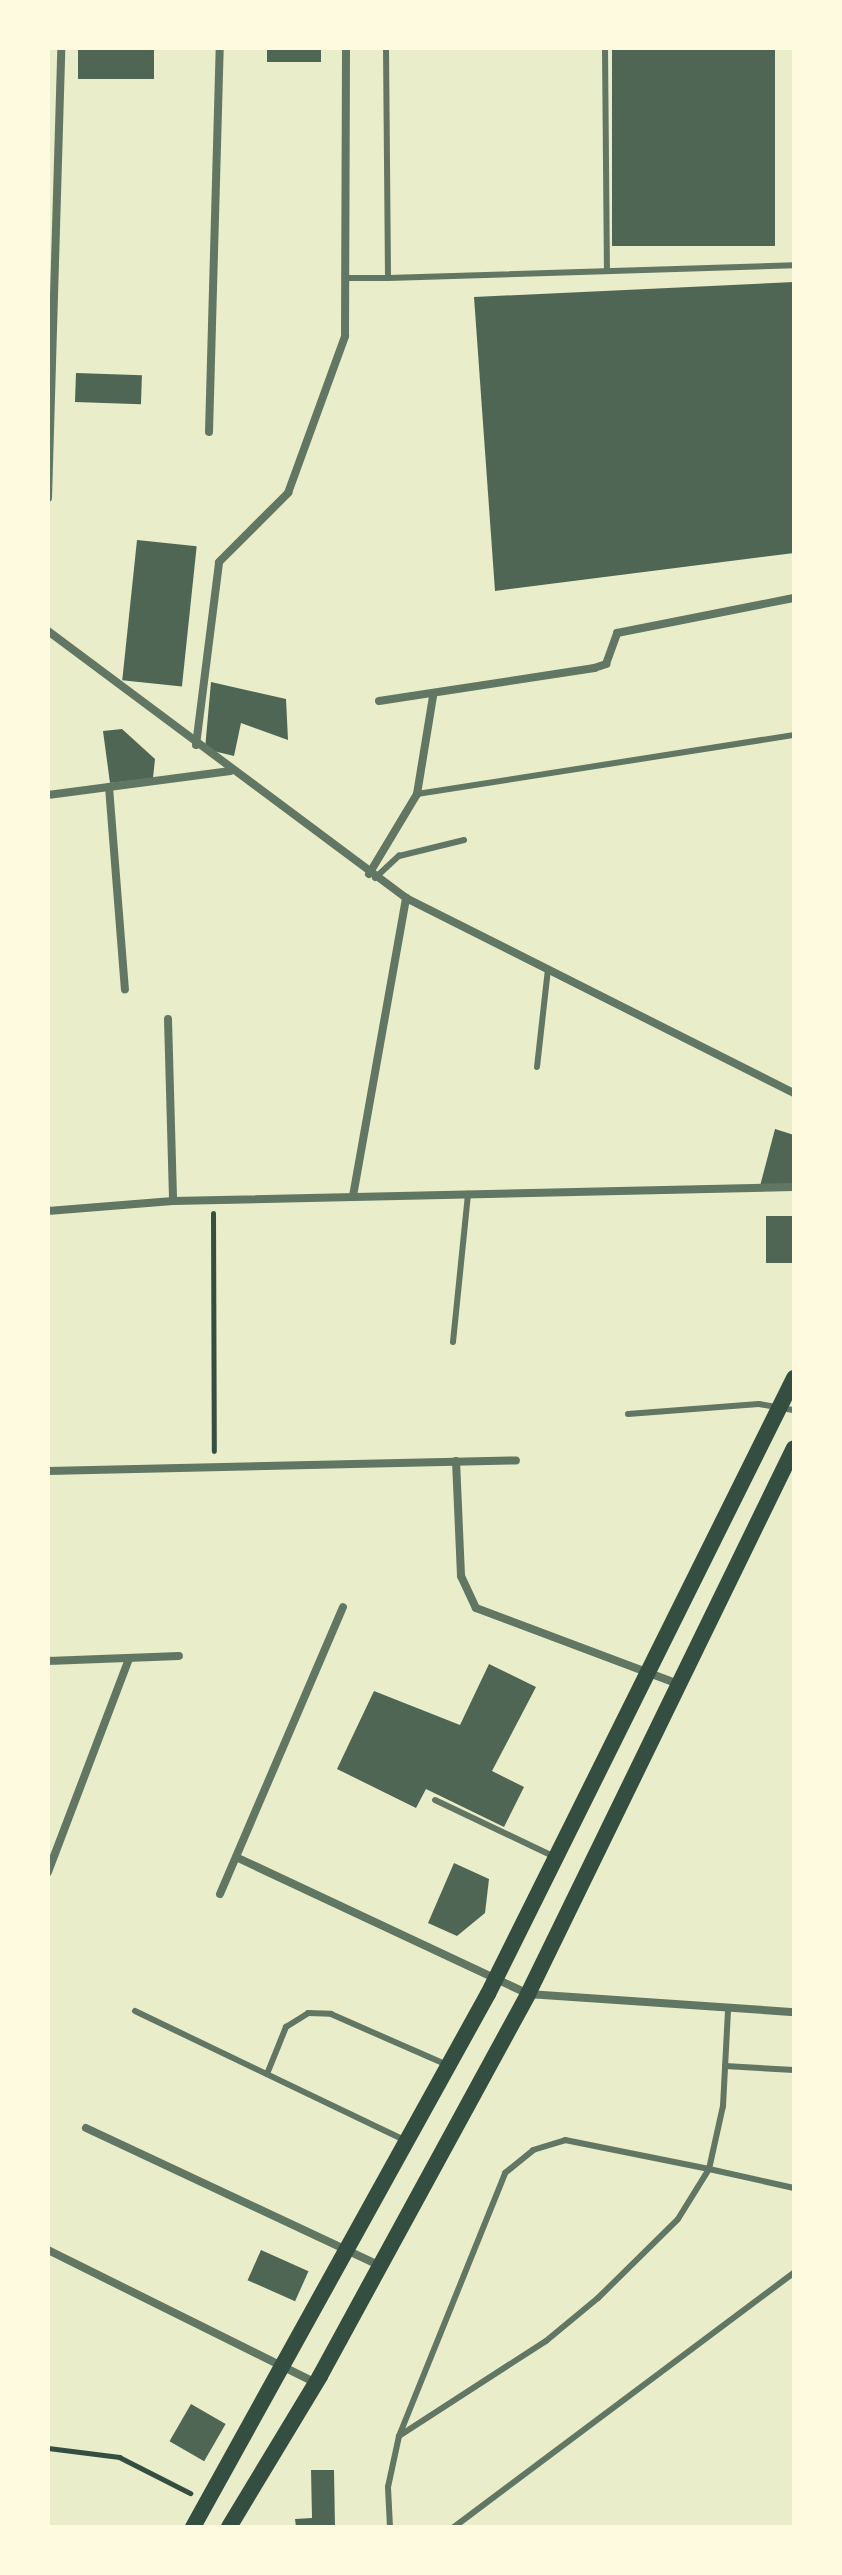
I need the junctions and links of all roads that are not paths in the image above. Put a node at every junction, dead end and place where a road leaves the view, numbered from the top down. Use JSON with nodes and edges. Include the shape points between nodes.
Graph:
{"nodes":[{"id":1,"x":61,"y":48,"type":"edge"},
{"id":2,"x":220,"y":48,"type":"edge"},
{"id":3,"x":346,"y":48,"type":"edge"},
{"id":4,"x":386,"y":48,"type":"edge"},
{"id":5,"x":605,"y":48,"type":"edge"},
{"id":6,"x":794,"y":265,"type":"edge"},
{"id":7,"x":607,"y":271,"type":"junction"},
{"id":8,"x":346,"y":278,"type":"junction"},
{"id":9,"x":388,"y":278,"type":"junction"},
{"id":10,"x":209,"y":432,"type":"dead end"},
{"id":11,"x":48,"y":498,"type":"edge"},
{"id":12,"x":794,"y":598,"type":"edge"},
{"id":13,"x":48,"y":631,"type":"edge"},
{"id":14,"x":433,"y":696,"type":"junction"},
{"id":15,"x":379,"y":701,"type":"dead end"},
{"id":16,"x":794,"y":735,"type":"edge"},
{"id":17,"x":196,"y":745,"type":"junction"},
{"id":18,"x":230,"y":771,"type":"junction"},
{"id":19,"x":109,"y":787,"type":"junction"},
{"id":20,"x":417,"y":794,"type":"junction"},
{"id":21,"x":48,"y":795,"type":"edge"},
{"id":22,"x":464,"y":840,"type":"dead end"},
{"id":23,"x":372,"y":876,"type":"junction"},
{"id":24,"x":406,"y":898,"type":"junction"},
{"id":25,"x":548,"y":969,"type":"junction"},
{"id":26,"x":125,"y":989,"type":"dead end"},
{"id":27,"x":168,"y":1019,"type":"dead end"},
{"id":28,"x":537,"y":1067,"type":"dead end"},
{"id":29,"x":794,"y":1093,"type":"edge"},
{"id":30,"x":794,"y":1187,"type":"edge"},
{"id":31,"x":468,"y":1194,"type":"junction"},
{"id":32,"x":353,"y":1196,"type":"junction"},
{"id":33,"x":173,"y":1201,"type":"junction"},
{"id":34,"x":48,"y":1211,"type":"edge"},
{"id":35,"x":453,"y":1342,"type":"dead end"},
{"id":36,"x":794,"y":1378,"type":"edge"},
{"id":37,"x":788,"y":1407,"type":"edge"},
{"id":38,"x":628,"y":1414,"type":"dead end"},
{"id":39,"x":794,"y":1448,"type":"edge"},
{"id":40,"x":516,"y":1460,"type":"dead end"},
{"id":41,"x":456,"y":1461,"type":"junction"},
{"id":42,"x":48,"y":1471,"type":"edge"},
{"id":43,"x":343,"y":1607,"type":"dead end"},
{"id":44,"x":179,"y":1656,"type":"dead end"},
{"id":45,"x":129,"y":1659,"type":"junction"},
{"id":46,"x":48,"y":1661,"type":"edge"},
{"id":47,"x":649,"y":1672,"type":"junction"},
{"id":48,"x":676,"y":1683,"type":"junction"},
{"id":49,"x":435,"y":1800,"type":"dead end"},
{"id":50,"x":238,"y":1858,"type":"junction"},
{"id":51,"x":556,"y":1858,"type":"junction"},
{"id":52,"x":48,"y":1872,"type":"edge"},
{"id":53,"x":220,"y":1894,"type":"dead end"},
{"id":54,"x":495,"y":1980,"type":"junction"},
{"id":55,"x":528,"y":1994,"type":"junction"},
{"id":56,"x":728,"y":2010,"type":"junction"},
{"id":57,"x":135,"y":2011,"type":"dead end"},
{"id":58,"x":794,"y":2012,"type":"edge"},
{"id":59,"x":448,"y":2066,"type":"junction"},
{"id":60,"x":725,"y":2066,"type":"junction"},
{"id":61,"x":794,"y":2070,"type":"edge"},
{"id":62,"x":267,"y":2074,"type":"junction"},
{"id":63,"x":86,"y":2128,"type":"dead end"},
{"id":64,"x":406,"y":2141,"type":"junction"},
{"id":65,"x":709,"y":2169,"type":"junction"},
{"id":66,"x":794,"y":2188,"type":"edge"},
{"id":67,"x":348,"y":2249,"type":"junction"},
{"id":68,"x":48,"y":2250,"type":"edge"},
{"id":69,"x":380,"y":2266,"type":"junction"},
{"id":70,"x":794,"y":2273,"type":"edge"},
{"id":71,"x":285,"y":2366,"type":"junction"},
{"id":72,"x":316,"y":2383,"type":"junction"},
{"id":73,"x":399,"y":2436,"type":"junction"},
{"id":74,"x":193,"y":2527,"type":"edge"},
{"id":75,"x":229,"y":2527,"type":"edge"},
{"id":76,"x":390,"y":2527,"type":"edge"},
{"id":77,"x":454,"y":2527,"type":"edge"}],
"edges":[{"from":1,"to":11,"type":"street"},
{"from":2,"to":10,"type":"street"},
{"from":3,"to":8,"type":"street"},
{"from":4,"to":9,"type":"lane"},
{"from":5,"to":7,"type":"lane"},
{"from":6,"to":7,"type":"lane"},
{"from":7,"to":9,"type":"lane"},
{"from":8,"to":9,"type":"lane"},
{"from":8,"to":17,"type":"street","via":[[343,347],[292,485],[219,562]]},
{"from":12,"to":14,"type":"street","via":[[617,633],[606,664],[594,668]]},
{"from":13,"to":17,"type":"street"},
{"from":14,"to":15,"type":"street"},
{"from":14,"to":20,"type":"street"},
{"from":16,"to":20,"type":"lane"},
{"from":17,"to":18,"type":"street"},
{"from":18,"to":19,"type":"street"},
{"from":18,"to":23,"type":"street"},
{"from":19,"to":21,"type":"street"},
{"from":19,"to":26,"type":"street"},
{"from":20,"to":23,"type":"street"},
{"from":22,"to":23,"type":"lane","via":[[399,856]]},
{"from":23,"to":24,"type":"street"},
{"from":24,"to":25,"type":"street"},
{"from":24,"to":32,"type":"street"},
{"from":25,"to":28,"type":"lane"},
{"from":25,"to":29,"type":"street"},
{"from":27,"to":33,"type":"street"},
{"from":30,"to":31,"type":"street"},
{"from":31,"to":32,"type":"street"},
{"from":31,"to":35,"type":"lane"},
{"from":32,"to":33,"type":"street"},
{"from":33,"to":34,"type":"street"},
{"from":36,"to":37,"type":"main road"},
{"from":37,"to":38,"type":"lane"},
{"from":37,"to":47,"type":"main road"},
{"from":39,"to":48,"type":"main road"},
{"from":40,"to":41,"type":"street"},
{"from":41,"to":42,"type":"street"},
{"from":41,"to":47,"type":"street","via":[[461,1576],[476,1608]]},
{"from":43,"to":50,"type":"street"},
{"from":44,"to":45,"type":"street"},
{"from":45,"to":46,"type":"street"},
{"from":45,"to":52,"type":"street"},
{"from":47,"to":48,"type":"street"},
{"from":47,"to":51,"type":"main road"},
{"from":48,"to":55,"type":"main road"},
{"from":49,"to":51,"type":"lane"},
{"from":50,"to":53,"type":"street"},
{"from":50,"to":54,"type":"street"},
{"from":51,"to":54,"type":"main road"},
{"from":54,"to":55,"type":"street"},
{"from":54,"to":59,"type":"main road"},
{"from":55,"to":56,"type":"street"},
{"from":55,"to":69,"type":"main road"},
{"from":56,"to":58,"type":"street"},
{"from":56,"to":60,"type":"lane"},
{"from":57,"to":62,"type":"lane"},
{"from":59,"to":62,"type":"lane","via":[[331,2014],[308,2013],[286,2027]]},
{"from":59,"to":64,"type":"main road"},
{"from":60,"to":61,"type":"lane"},
{"from":60,"to":65,"type":"lane"},
{"from":62,"to":64,"type":"lane"},
{"from":63,"to":67,"type":"street"},
{"from":64,"to":67,"type":"main road"},
{"from":65,"to":66,"type":"lane"},
{"from":65,"to":73,"type":"lane","via":[[678,2219],[598,2298],[546,2341]]},
{"from":65,"to":73,"type":"lane","via":[[565,2140],[533,2150],[505,2173]]},
{"from":67,"to":69,"type":"street"},
{"from":67,"to":71,"type":"main road"},
{"from":68,"to":71,"type":"street"},
{"from":69,"to":72,"type":"main road"},
{"from":70,"to":77,"type":"lane"},
{"from":71,"to":72,"type":"street"},
{"from":71,"to":74,"type":"main road"},
{"from":72,"to":75,"type":"main road"},
{"from":73,"to":76,"type":"lane","via":[[388,2487]]}]}
